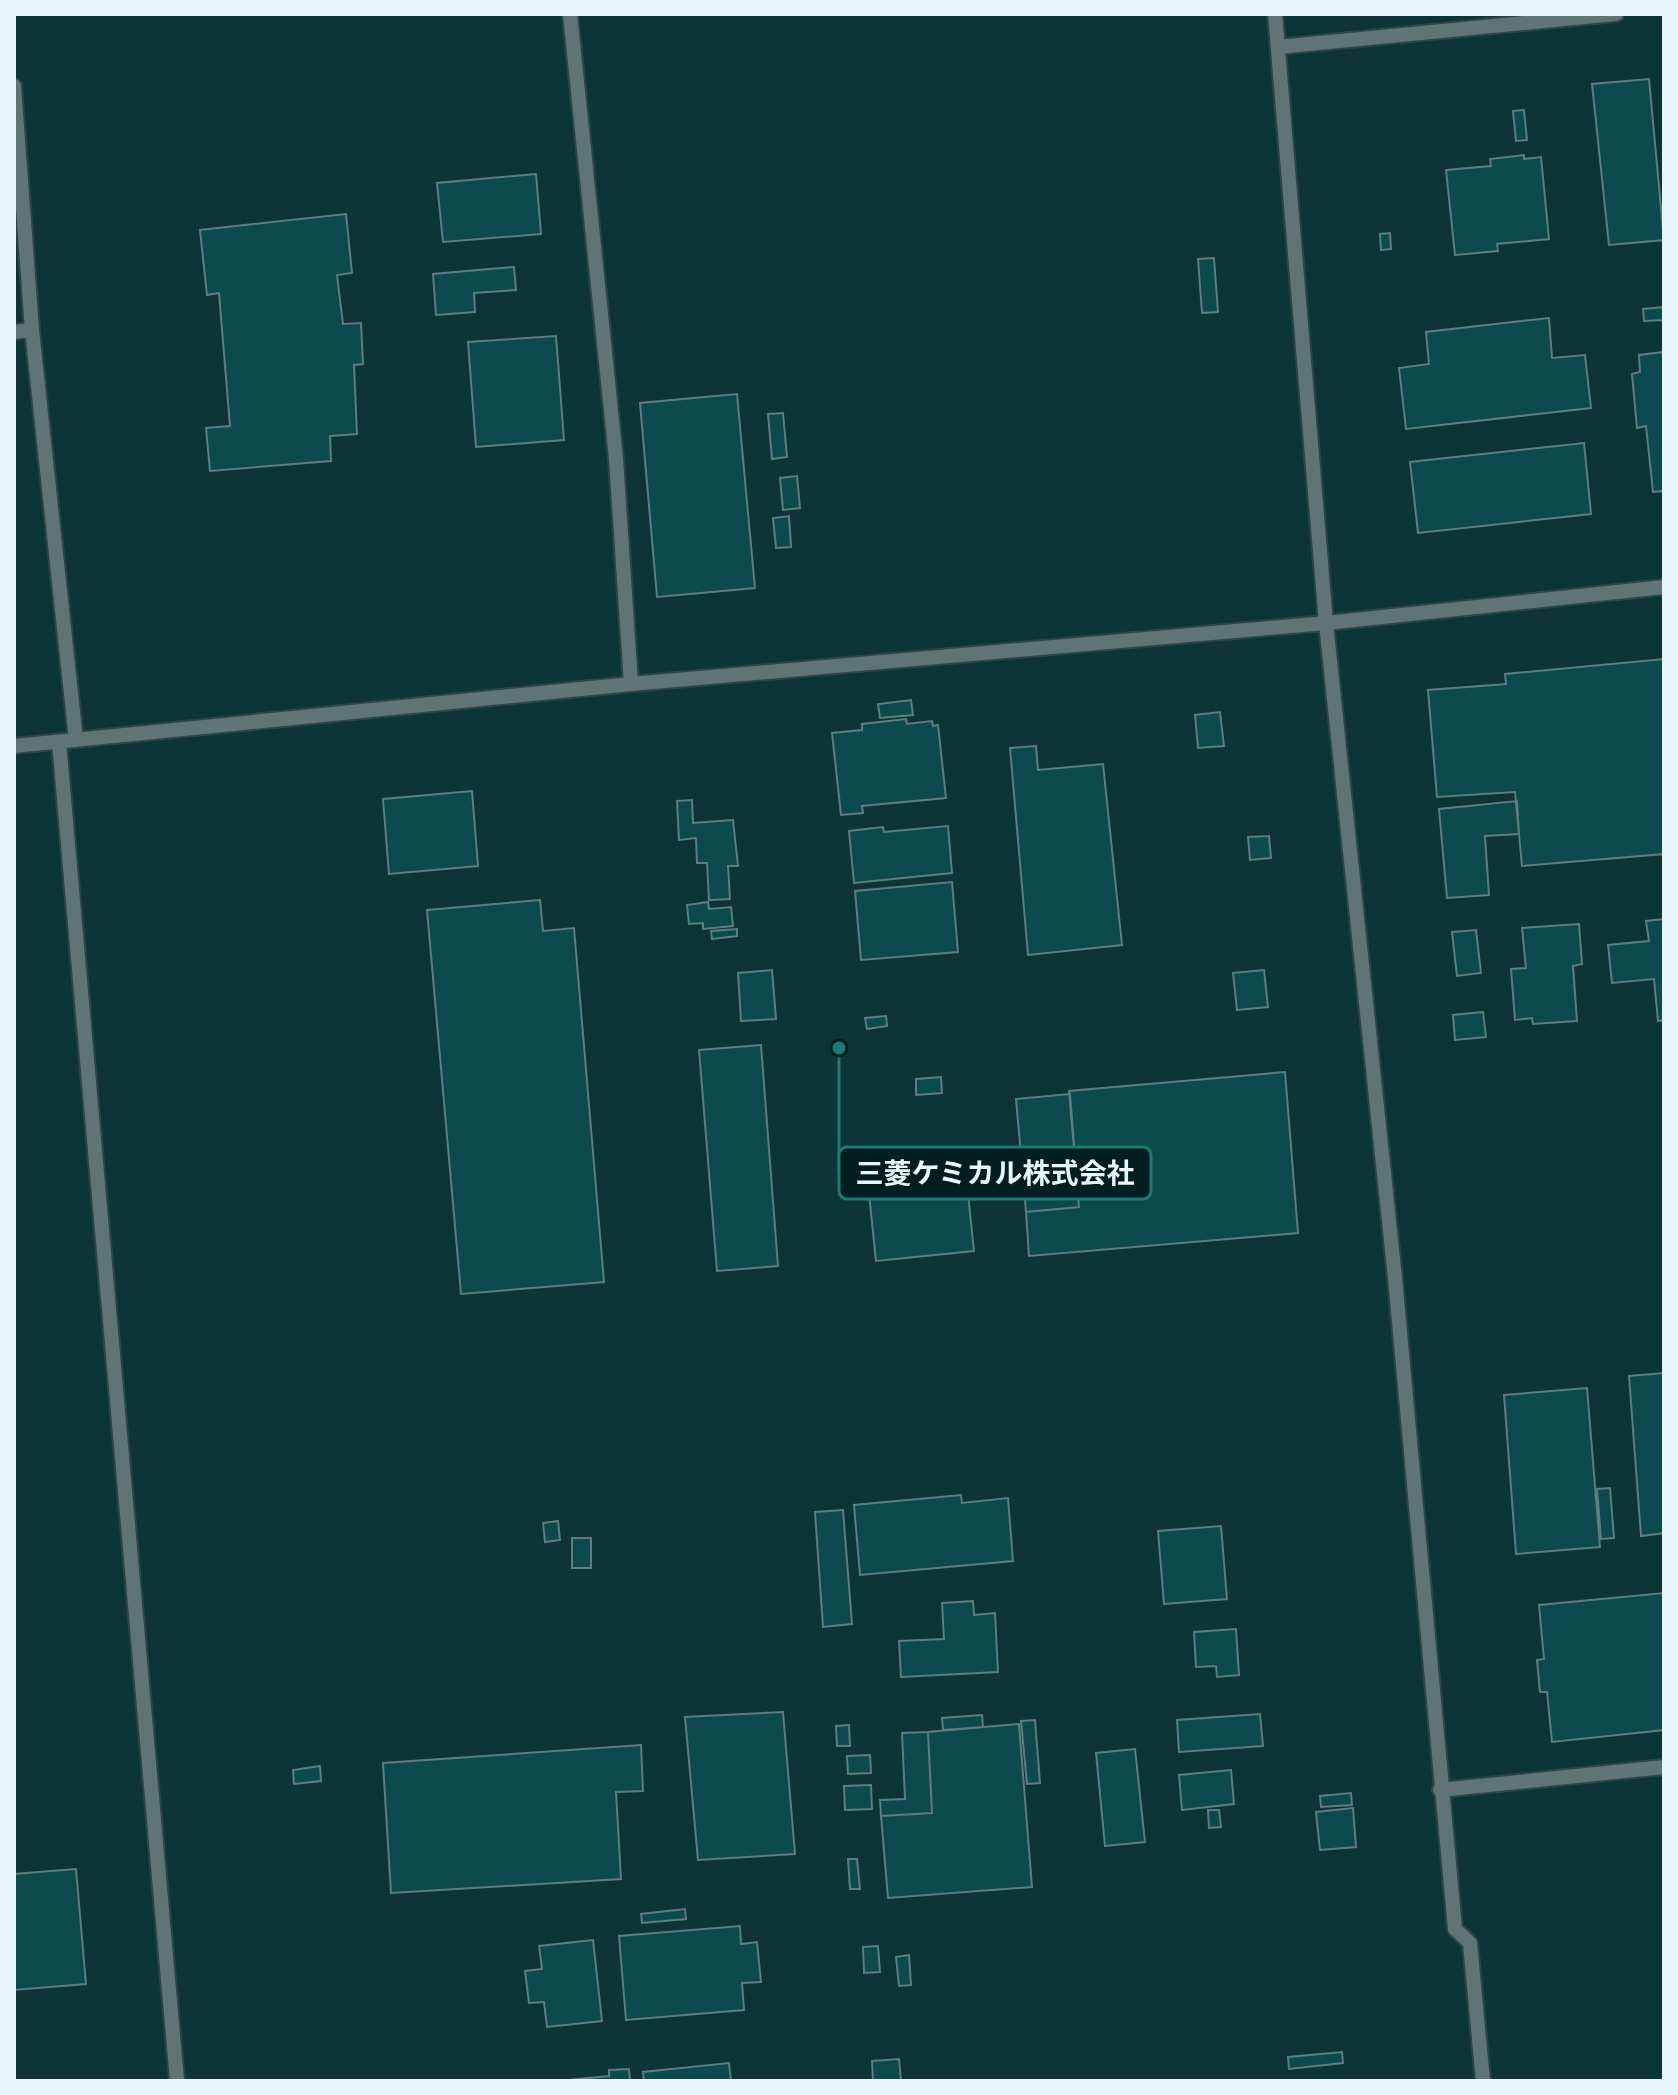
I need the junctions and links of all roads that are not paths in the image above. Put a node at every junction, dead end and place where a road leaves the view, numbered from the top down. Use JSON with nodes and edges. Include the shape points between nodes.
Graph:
{"nodes":[{"id":1,"x":570,"y":14,"type":"edge"},
{"id":2,"x":1275,"y":14,"type":"edge"},
{"id":3,"x":1616,"y":14,"type":"edge"},
{"id":4,"x":1278,"y":47,"type":"junction"},
{"id":5,"x":14,"y":86,"type":"edge"},
{"id":6,"x":32,"y":330,"type":"junction"},
{"id":7,"x":14,"y":332,"type":"edge"},
{"id":8,"x":1664,"y":587,"type":"edge"},
{"id":9,"x":1326,"y":623,"type":"junction"},
{"id":10,"x":631,"y":684,"type":"junction"},
{"id":11,"x":76,"y":740,"type":"junction"},
{"id":12,"x":59,"y":742,"type":"junction"},
{"id":13,"x":14,"y":746,"type":"edge"},
{"id":14,"x":1664,"y":1767,"type":"edge"},
{"id":15,"x":1440,"y":1790,"type":"junction"},
{"id":16,"x":177,"y":2081,"type":"edge"},
{"id":17,"x":1483,"y":2081,"type":"edge"}],
"edges":[{"from":1,"to":10,"type":"lane","via":[[616,459]]},
{"from":2,"to":4,"type":"lane"},
{"from":3,"to":4,"type":"lane"},
{"from":4,"to":9,"type":"lane"},
{"from":5,"to":6,"type":"lane"},
{"from":6,"to":7,"type":"lane"},
{"from":6,"to":11,"type":"lane"},
{"from":8,"to":9,"type":"lane"},
{"from":9,"to":10,"type":"lane"},
{"from":9,"to":15,"type":"lane","via":[[1395,1278]]},
{"from":10,"to":11,"type":"lane"},
{"from":11,"to":12,"type":"lane"},
{"from":12,"to":13,"type":"lane"},
{"from":12,"to":16,"type":"lane"},
{"from":14,"to":15,"type":"lane"},
{"from":15,"to":17,"type":"lane","via":[[1455,1929],[1470,1943]]}]}
